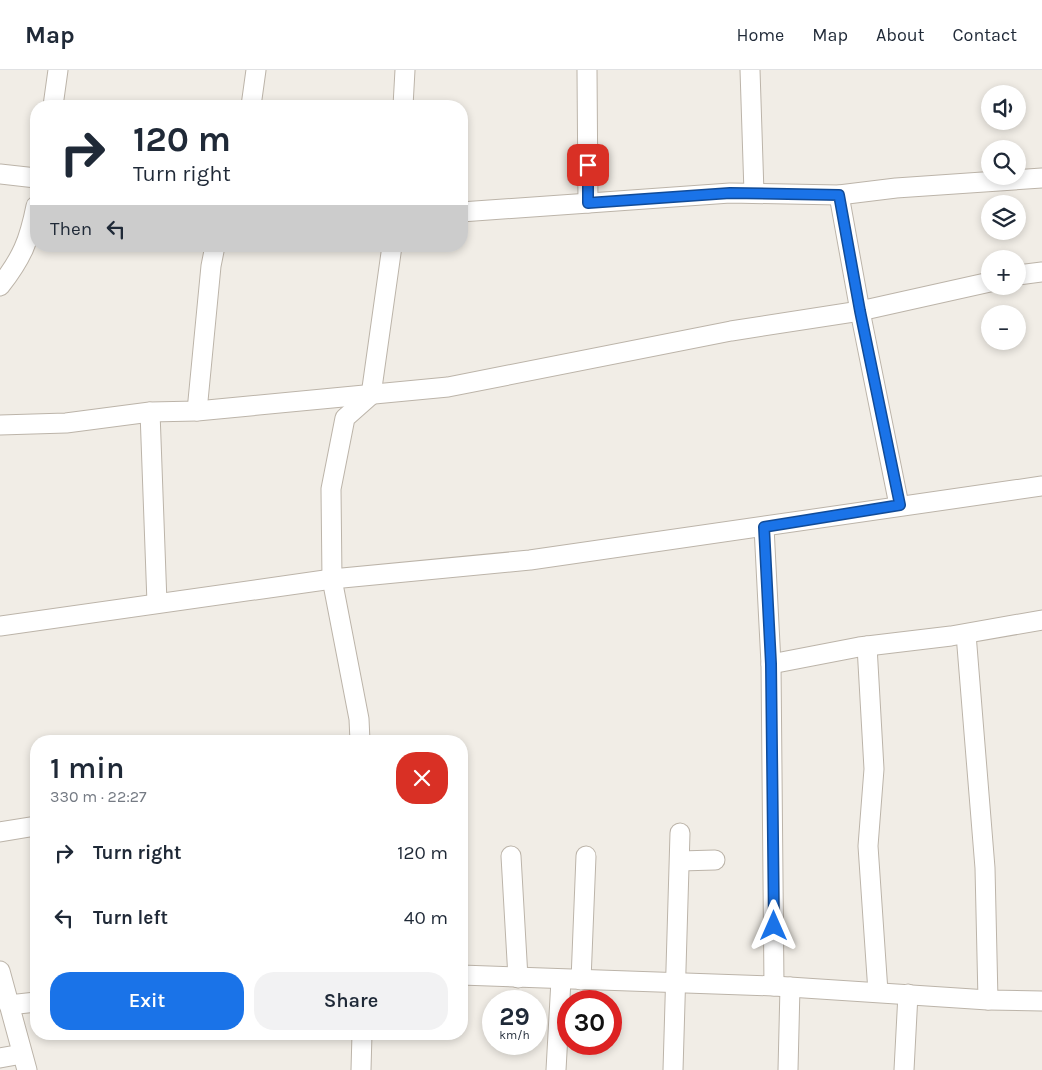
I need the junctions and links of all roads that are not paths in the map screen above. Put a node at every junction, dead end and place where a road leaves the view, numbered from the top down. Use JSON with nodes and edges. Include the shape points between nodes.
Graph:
{"nodes":[{"id":1,"x":58,"y":70,"type":"edge"},
{"id":2,"x":256,"y":70,"type":"edge"},
{"id":3,"x":405,"y":70,"type":"edge"},
{"id":4,"x":587,"y":70,"type":"edge"},
{"id":5,"x":750,"y":70,"type":"edge"},
{"id":6,"x":54,"y":100,"type":"edge"},
{"id":7,"x":252,"y":100,"type":"edge"},
{"id":8,"x":403,"y":100,"type":"edge"},
{"id":9,"x":0,"y":174,"type":"edge"},
{"id":10,"x":30,"y":177,"type":"edge"},
{"id":11,"x":1042,"y":178,"type":"edge"},
{"id":12,"x":754,"y":193,"type":"junction"},
{"id":13,"x":839,"y":195,"type":"junction"},
{"id":14,"x":588,"y":203,"type":"junction"},
{"id":15,"x":468,"y":212,"type":"edge"},
{"id":16,"x":30,"y":238,"type":"edge"},
{"id":17,"x":214,"y":252,"type":"edge"},
{"id":18,"x":391,"y":252,"type":"edge"},
{"id":19,"x":1042,"y":272,"type":"edge"},
{"id":20,"x":1026,"y":274,"type":"edge"},
{"id":21,"x":981,"y":284,"type":"edge"},
{"id":22,"x":0,"y":286,"type":"edge"},
{"id":23,"x":860,"y":311,"type":"junction"},
{"id":24,"x":371,"y":395,"type":"junction"},
{"id":25,"x":197,"y":411,"type":"junction"},
{"id":26,"x":150,"y":412,"type":"junction"},
{"id":27,"x":0,"y":425,"type":"edge"},
{"id":28,"x":1042,"y":486,"type":"edge"},
{"id":29,"x":900,"y":505,"type":"junction"},
{"id":30,"x":764,"y":527,"type":"junction"},
{"id":31,"x":332,"y":579,"type":"junction"},
{"id":32,"x":157,"y":603,"type":"junction"},
{"id":33,"x":1042,"y":620,"type":"edge"},
{"id":34,"x":0,"y":626,"type":"edge"},
{"id":35,"x":966,"y":634,"type":"junction"},
{"id":36,"x":867,"y":646,"type":"junction"},
{"id":37,"x":771,"y":664,"type":"junction"},
{"id":38,"x":360,"y":735,"type":"edge"},
{"id":39,"x":30,"y":827,"type":"edge"},
{"id":40,"x":0,"y":832,"type":"edge"},
{"id":41,"x":680,"y":833,"type":"dead end"},
{"id":42,"x":511,"y":856,"type":"dead end"},
{"id":43,"x":586,"y":856,"type":"dead end"},
{"id":44,"x":715,"y":860,"type":"dead end"},
{"id":45,"x":680,"y":861,"type":"junction"},
{"id":46,"x":0,"y":971,"type":"edge"},
{"id":47,"x":468,"y":975,"type":"edge"},
{"id":48,"x":518,"y":978,"type":"junction"},
{"id":49,"x":561,"y":980,"type":"junction"},
{"id":50,"x":581,"y":980,"type":"junction"},
{"id":51,"x":676,"y":984,"type":"junction"},
{"id":52,"x":782,"y":986,"type":"junction"},
{"id":53,"x":878,"y":992,"type":"junction"},
{"id":54,"x":908,"y":994,"type":"junction"},
{"id":55,"x":988,"y":1000,"type":"junction"},
{"id":56,"x":1042,"y":1001,"type":"edge"},
{"id":57,"x":30,"y":1003,"type":"edge"},
{"id":58,"x":9,"y":1005,"type":"junction"},
{"id":59,"x":362,"y":1040,"type":"edge"},
{"id":60,"x":0,"y":1058,"type":"edge"},
{"id":61,"x":25,"y":1062,"type":"edge"},
{"id":62,"x":361,"y":1070,"type":"edge"},
{"id":63,"x":556,"y":1070,"type":"edge"},
{"id":64,"x":674,"y":1070,"type":"edge"},
{"id":65,"x":788,"y":1070,"type":"edge"},
{"id":66,"x":904,"y":1070,"type":"edge"}],
"edges":[{"from":1,"to":6,"type":"street"},
{"from":2,"to":7,"type":"street"},
{"from":3,"to":8,"type":"street"},
{"from":4,"to":14,"type":"street"},
{"from":5,"to":12,"type":"street"},
{"from":9,"to":10,"type":"street"},
{"from":11,"to":13,"type":"street"},
{"from":12,"to":13,"type":"street"},
{"from":12,"to":14,"type":"street"},
{"from":13,"to":23,"type":"street"},
{"from":14,"to":15,"type":"street"},
{"from":16,"to":22,"type":"street","via":[[15,267]]},
{"from":17,"to":25,"type":"street"},
{"from":18,"to":24,"type":"street"},
{"from":19,"to":20,"type":"street"},
{"from":21,"to":23,"type":"street"},
{"from":23,"to":24,"type":"street","via":[[731,331],[448,387]]},
{"from":23,"to":29,"type":"street"},
{"from":24,"to":25,"type":"street"},
{"from":24,"to":31,"type":"street","via":[[345,418],[331,489]]},
{"from":25,"to":26,"type":"street"},
{"from":26,"to":27,"type":"street","via":[[66,423]]},
{"from":26,"to":32,"type":"street"},
{"from":28,"to":29,"type":"street"},
{"from":29,"to":30,"type":"street"},
{"from":30,"to":31,"type":"street","via":[[530,560]]},
{"from":30,"to":37,"type":"street"},
{"from":31,"to":32,"type":"street"},
{"from":31,"to":38,"type":"street"},
{"from":32,"to":34,"type":"street"},
{"from":33,"to":35,"type":"street"},
{"from":35,"to":36,"type":"street"},
{"from":35,"to":55,"type":"street","via":[[985,868]]},
{"from":36,"to":37,"type":"street"},
{"from":36,"to":53,"type":"street","via":[[874,769],[868,846]]},
{"from":37,"to":52,"type":"street"},
{"from":39,"to":40,"type":"street"},
{"from":41,"to":45,"type":"street"},
{"from":42,"to":48,"type":"street"},
{"from":43,"to":50,"type":"street"},
{"from":44,"to":45,"type":"street"},
{"from":45,"to":51,"type":"street"},
{"from":46,"to":58,"type":"street"},
{"from":47,"to":48,"type":"street"},
{"from":48,"to":49,"type":"street"},
{"from":49,"to":50,"type":"street"},
{"from":49,"to":63,"type":"street"},
{"from":50,"to":51,"type":"street"},
{"from":51,"to":52,"type":"street"},
{"from":51,"to":64,"type":"street"},
{"from":52,"to":53,"type":"street"},
{"from":52,"to":65,"type":"street"},
{"from":53,"to":54,"type":"street"},
{"from":54,"to":55,"type":"street"},
{"from":54,"to":66,"type":"street"},
{"from":55,"to":56,"type":"street"},
{"from":57,"to":58,"type":"street"},
{"from":58,"to":61,"type":"street"},
{"from":59,"to":62,"type":"street"},
{"from":60,"to":61,"type":"street"}]}
